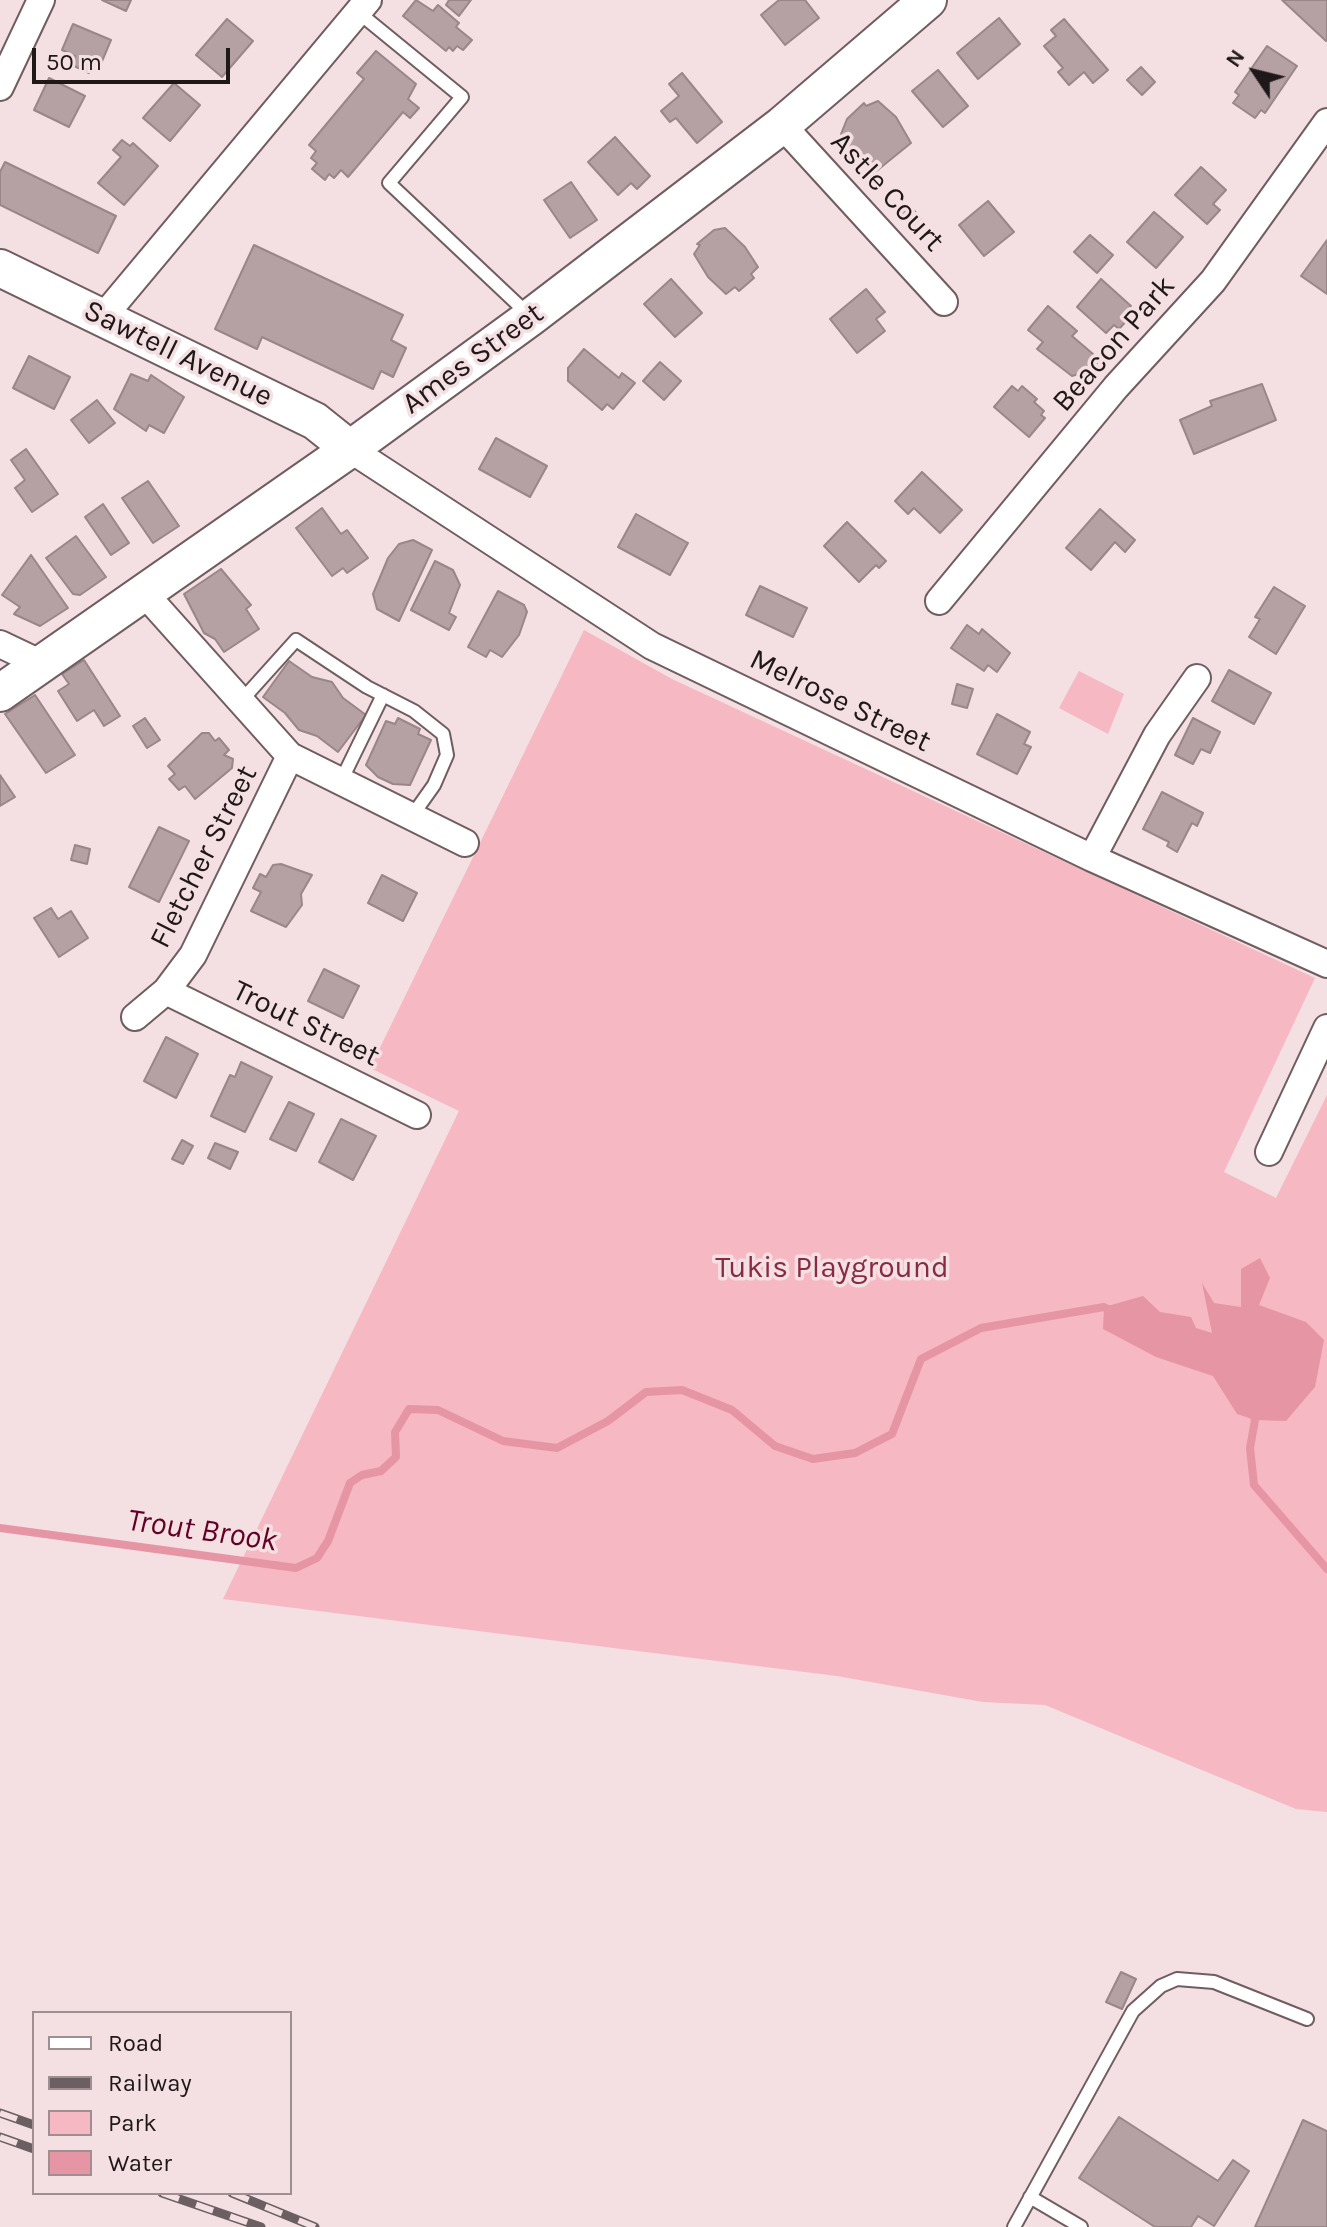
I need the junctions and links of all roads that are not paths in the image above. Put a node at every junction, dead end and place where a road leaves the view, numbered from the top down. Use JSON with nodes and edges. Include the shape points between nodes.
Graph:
{"nodes":[{"id":1,"x":41,"y":0,"type":"edge"},
{"id":2,"x":928,"y":0,"type":"edge"},
{"id":3,"x":363,"y":6,"type":"edge"},
{"id":4,"x":0,"y":87,"type":"edge"},
{"id":5,"x":1327,"y":122,"type":"edge"},
{"id":6,"x":782,"y":125,"type":"junction"},
{"id":7,"x":0,"y":268,"type":"edge"},
{"id":8,"x":944,"y":302,"type":"dead end"},
{"id":9,"x":103,"y":317,"type":"junction"},
{"id":10,"x":531,"y":317,"type":"junction"},
{"id":11,"x":350,"y":449,"type":"junction"},
{"id":12,"x":144,"y":593,"type":"junction"},
{"id":13,"x":939,"y":601,"type":"dead end"},
{"id":14,"x":0,"y":644,"type":"edge"},
{"id":15,"x":42,"y":664,"type":"junction"},
{"id":16,"x":1197,"y":678,"type":"dead end"},
{"id":17,"x":0,"y":693,"type":"edge"},
{"id":18,"x":383,"y":695,"type":"junction"},
{"id":19,"x":242,"y":700,"type":"junction"},
{"id":20,"x":290,"y":756,"type":"junction"},
{"id":21,"x":341,"y":781,"type":"junction"},
{"id":22,"x":412,"y":816,"type":"junction"},
{"id":23,"x":465,"y":843,"type":"dead end"},
{"id":24,"x":1092,"y":858,"type":"junction"},
{"id":25,"x":1327,"y":964,"type":"edge"},
{"id":26,"x":166,"y":991,"type":"junction"},
{"id":27,"x":135,"y":1017,"type":"dead end"},
{"id":28,"x":1327,"y":1028,"type":"edge"},
{"id":29,"x":417,"y":1115,"type":"dead end"},
{"id":30,"x":1269,"y":1152,"type":"dead end"},
{"id":31,"x":1307,"y":2019,"type":"dead end"},
{"id":32,"x":1030,"y":2197,"type":"junction"},
{"id":33,"x":1014,"y":2227,"type":"edge"},
{"id":34,"x":1081,"y":2227,"type":"edge"}],
"edges":[{"from":1,"to":4,"type":"street"},
{"from":2,"to":6,"type":"street","name":"Ames Street"},
{"from":3,"to":9,"type":"street"},
{"from":3,"to":10,"type":"lane","via":[[462,97],[389,183]]},
{"from":5,"to":13,"type":"street","name":"Beacon Park","via":[[1213,281],[1116,387]]},
{"from":6,"to":8,"type":"street","name":"Astle Court"},
{"from":6,"to":10,"type":"street","name":"Ames Street"},
{"from":7,"to":9,"type":"street","name":"Sawtell Avenue"},
{"from":9,"to":11,"type":"street","name":"Sawtell Avenue","via":[[315,421]]},
{"from":10,"to":11,"type":"street","name":"Ames Street"},
{"from":11,"to":12,"type":"street","name":"Ames Street"},
{"from":11,"to":24,"type":"street","name":"Melrose Street","via":[[652,646]]},
{"from":12,"to":15,"type":"street","name":"Ames Street"},
{"from":12,"to":19,"type":"street"},
{"from":14,"to":15,"type":"street"},
{"from":15,"to":17,"type":"street","name":"Ames Street"},
{"from":16,"to":24,"type":"street","via":[[1157,735]]},
{"from":18,"to":19,"type":"lane","via":[[296,640]]},
{"from":18,"to":21,"type":"lane"},
{"from":18,"to":22,"type":"lane","via":[[443,734],[447,755]]},
{"from":19,"to":20,"type":"street"},
{"from":20,"to":21,"type":"street"},
{"from":20,"to":26,"type":"street","name":"Fletcher Street","via":[[193,955]]},
{"from":21,"to":22,"type":"street"},
{"from":22,"to":23,"type":"street"},
{"from":24,"to":25,"type":"street","name":"Melrose Street"},
{"from":26,"to":27,"type":"street","name":"Fletcher Street"},
{"from":26,"to":29,"type":"street","name":"Trout Street"},
{"from":28,"to":30,"type":"street"},
{"from":31,"to":32,"type":"lane","via":[[1214,1982],[1177,1979],[1161,1986],[1133,2011]]},
{"from":32,"to":33,"type":"lane"},
{"from":32,"to":34,"type":"lane"}]}
